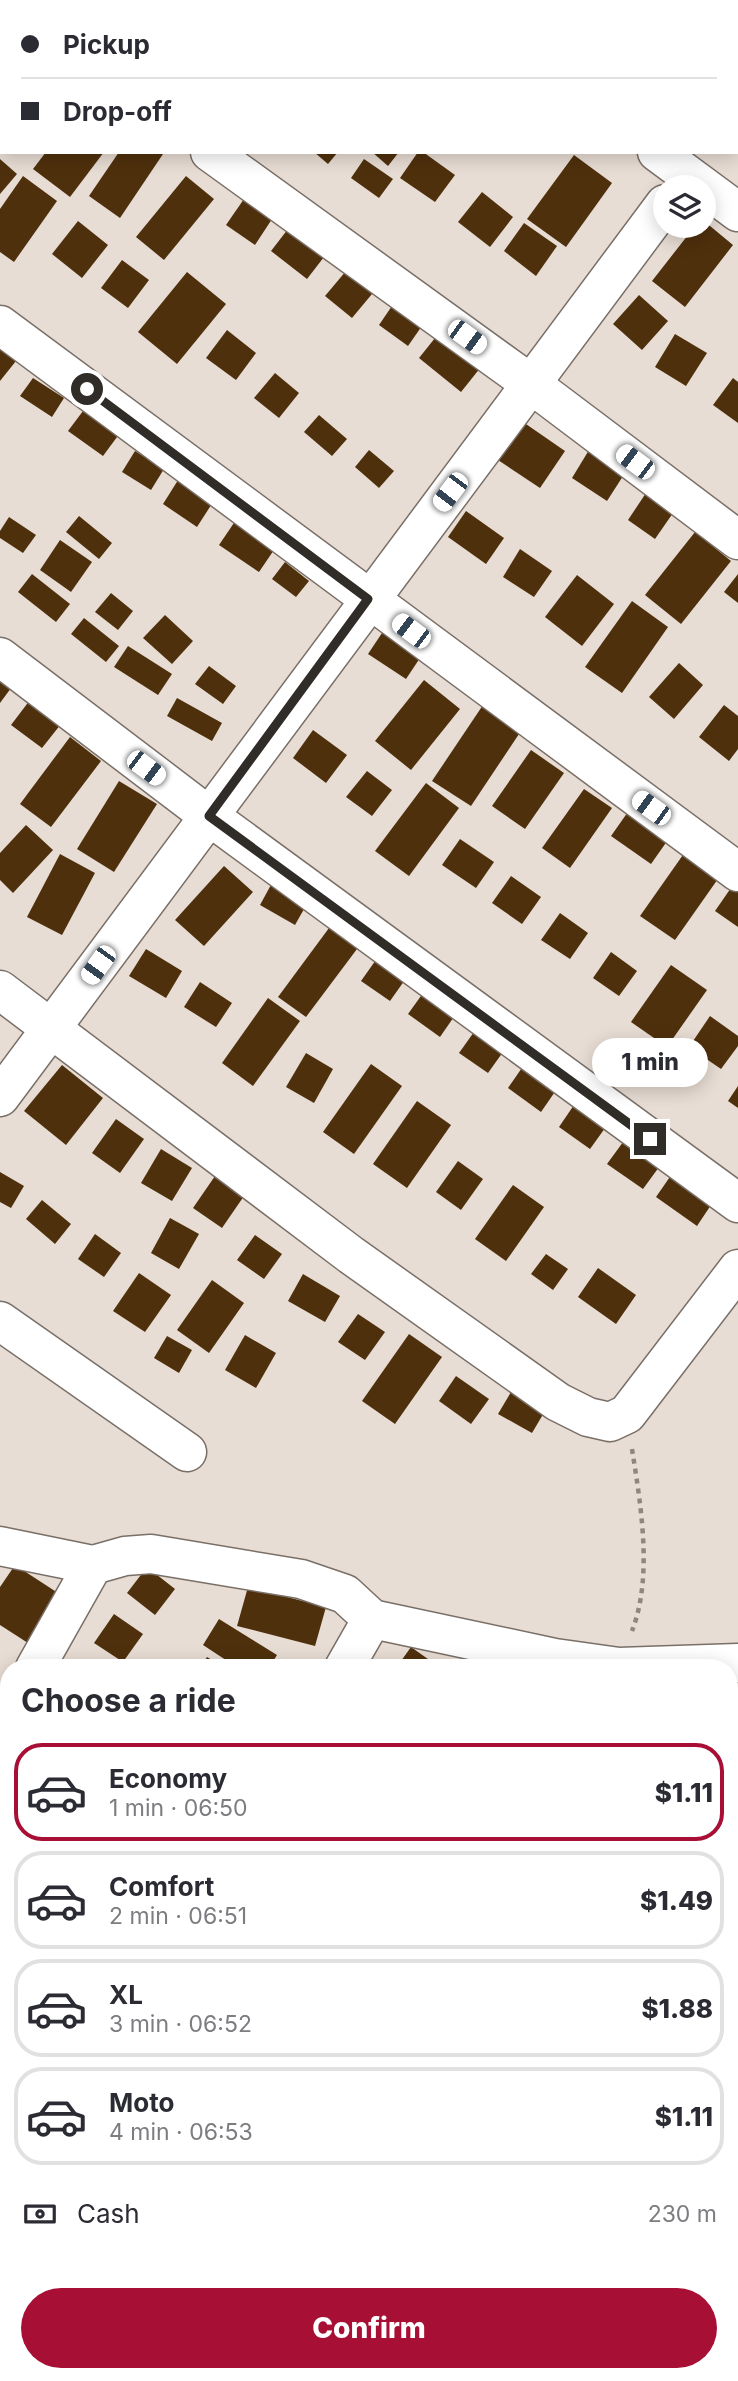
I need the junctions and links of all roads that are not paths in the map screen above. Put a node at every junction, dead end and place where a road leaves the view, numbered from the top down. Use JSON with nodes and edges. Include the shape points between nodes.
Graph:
{"nodes":[{"id":1,"x":214,"y":154,"type":"edge"},
{"id":2,"x":678,"y":174,"type":"edge"},
{"id":3,"x":738,"y":212,"type":"edge"},
{"id":4,"x":0,"y":325,"type":"edge"},
{"id":5,"x":531,"y":384,"type":"junction"},
{"id":6,"x":738,"y":540,"type":"edge"},
{"id":7,"x":368,"y":599,"type":"junction"},
{"id":8,"x":0,"y":657,"type":"edge"},
{"id":9,"x":209,"y":816,"type":"junction"},
{"id":10,"x":738,"y":872,"type":"edge"},
{"id":11,"x":0,"y":990,"type":"edge"},
{"id":12,"x":51,"y":1029,"type":"junction"},
{"id":13,"x":0,"y":1097,"type":"edge"},
{"id":14,"x":738,"y":1203,"type":"edge"},
{"id":15,"x":738,"y":1269,"type":"edge"},
{"id":16,"x":0,"y":1321,"type":"edge"},
{"id":17,"x":187,"y":1452,"type":"dead end"},
{"id":18,"x":0,"y":1546,"type":"edge"},
{"id":19,"x":93,"y":1565,"type":"junction"},
{"id":20,"x":372,"y":1619,"type":"junction"},
{"id":21,"x":40,"y":1659,"type":"edge"},
{"id":22,"x":349,"y":1659,"type":"edge"},
{"id":23,"x":573,"y":1659,"type":"edge"}],
"edges":[{"from":1,"to":5,"type":"street"},
{"from":2,"to":3,"type":"street"},
{"from":2,"to":5,"type":"street"},
{"from":4,"to":7,"type":"street"},
{"from":5,"to":6,"type":"street"},
{"from":5,"to":7,"type":"street"},
{"from":7,"to":9,"type":"street"},
{"from":7,"to":10,"type":"street"},
{"from":8,"to":9,"type":"street"},
{"from":9,"to":12,"type":"street"},
{"from":9,"to":14,"type":"street"},
{"from":11,"to":12,"type":"street"},
{"from":12,"to":13,"type":"street"},
{"from":12,"to":15,"type":"street","via":[[351,1255],[558,1402],[588,1417],[610,1422],[626,1414]]},
{"from":16,"to":17,"type":"street"},
{"from":18,"to":19,"type":"street"},
{"from":19,"to":20,"type":"street","via":[[151,1554],[301,1579],[345,1594]]},
{"from":19,"to":21,"type":"street"},
{"from":20,"to":22,"type":"street"},
{"from":20,"to":23,"type":"street"}]}
